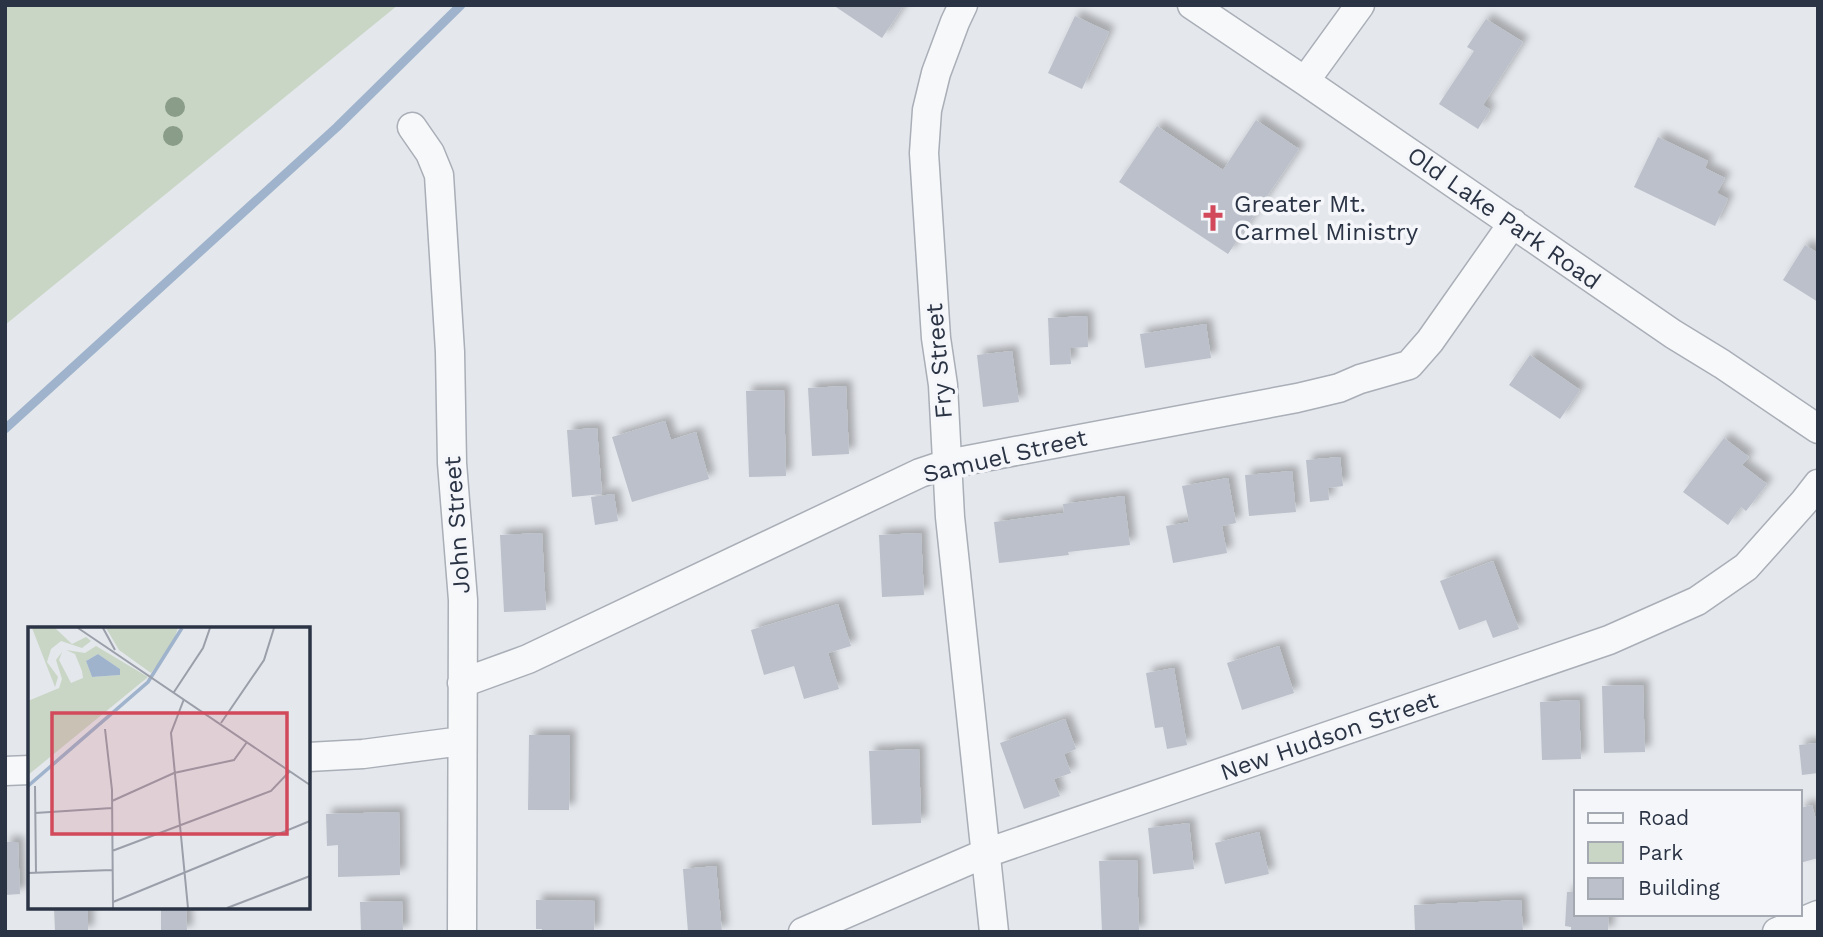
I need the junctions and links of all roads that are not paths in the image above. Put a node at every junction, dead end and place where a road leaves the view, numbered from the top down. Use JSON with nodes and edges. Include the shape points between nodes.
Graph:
{"nodes":[{"id":1,"x":963,"y":5,"type":"edge"},
{"id":2,"x":1192,"y":5,"type":"edge"},
{"id":3,"x":1360,"y":5,"type":"edge"},
{"id":4,"x":1305,"y":81,"type":"junction"},
{"id":5,"x":412,"y":127,"type":"dead end"},
{"id":6,"x":1513,"y":223,"type":"junction"},
{"id":7,"x":1818,"y":429,"type":"edge"},
{"id":8,"x":947,"y":464,"type":"junction"},
{"id":9,"x":1818,"y":484,"type":"edge"},
{"id":10,"x":462,"y":683,"type":"junction"},
{"id":11,"x":462,"y":741,"type":"junction"},
{"id":12,"x":310,"y":757,"type":"edge"},
{"id":13,"x":28,"y":770,"type":"edge"},
{"id":14,"x":5,"y":771,"type":"edge"},
{"id":15,"x":986,"y":853,"type":"junction"},
{"id":16,"x":1818,"y":915,"type":"edge"},
{"id":17,"x":463,"y":932,"type":"edge"},
{"id":18,"x":803,"y":932,"type":"edge"},
{"id":19,"x":994,"y":932,"type":"edge"},
{"id":20,"x":1777,"y":932,"type":"edge"}],
"edges":[{"from":1,"to":8,"type":"street","name":"Fry Street","via":[[936,73],[924,153]]},
{"from":2,"to":4,"type":"street","name":"Old Lake Park Road"},
{"from":3,"to":4,"type":"street"},
{"from":4,"to":6,"type":"street","name":"Old Lake Park Road"},
{"from":5,"to":10,"type":"street","name":"John Street","via":[[439,175],[463,600]]},
{"from":6,"to":7,"type":"street","name":"Old Lake Park Road"},
{"from":6,"to":8,"type":"street","name":"Samuel Street","via":[[1409,365],[1297,398]]},
{"from":8,"to":10,"type":"street","name":"Samuel Street","via":[[528,659]]},
{"from":8,"to":15,"type":"street","name":"Fry Street"},
{"from":9,"to":15,"type":"street","name":"New Hudson Street","via":[[1746,567],[1697,601],[1609,640]]},
{"from":10,"to":11,"type":"street","name":"John Street"},
{"from":11,"to":12,"type":"street"},
{"from":11,"to":17,"type":"street","name":"John Street"},
{"from":13,"to":14,"type":"street"},
{"from":15,"to":18,"type":"street","name":"New Hudson Street"},
{"from":15,"to":19,"type":"street","name":"Fry Street"},
{"from":16,"to":20,"type":"street"}]}
